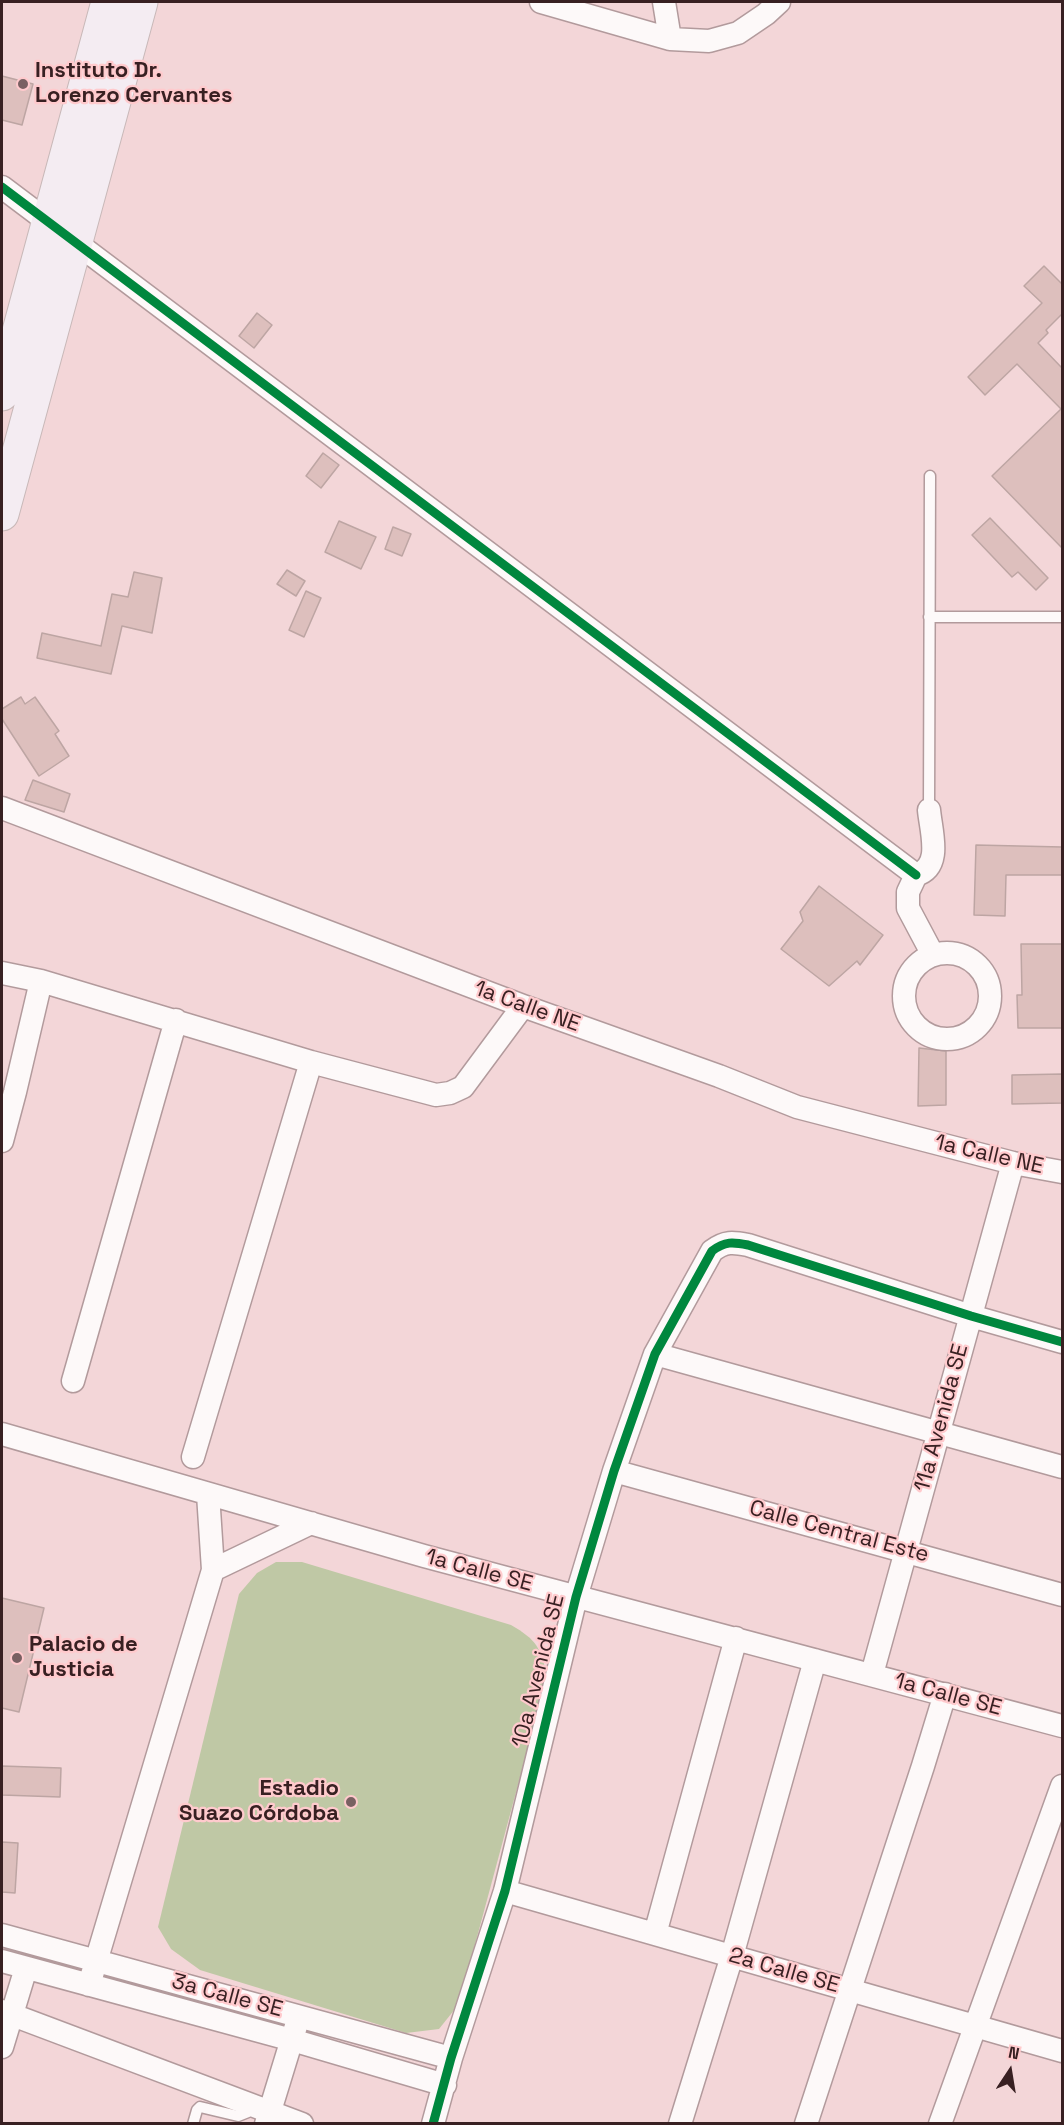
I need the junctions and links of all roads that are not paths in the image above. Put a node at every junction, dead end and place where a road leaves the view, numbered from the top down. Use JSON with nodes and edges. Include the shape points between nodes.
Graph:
{"nodes":[{"id":1,"x":108,"y":2,"type":"edge"},
{"id":2,"x":141,"y":2,"type":"edge"},
{"id":3,"x":541,"y":2,"type":"edge"},
{"id":4,"x":664,"y":2,"type":"edge"},
{"id":5,"x":779,"y":2,"type":"edge"},
{"id":6,"x":670,"y":39,"type":"junction"},
{"id":7,"x":2,"y":187,"type":"edge"},
{"id":8,"x":47,"y":222,"type":"junction"},
{"id":9,"x":74,"y":243,"type":"junction"},
{"id":10,"x":2,"y":394,"type":"edge"},
{"id":11,"x":930,"y":476,"type":"dead end"},
{"id":12,"x":2,"y":514,"type":"edge"},
{"id":13,"x":929,"y":617,"type":"junction"},
{"id":14,"x":1062,"y":617,"type":"edge"},
{"id":15,"x":2,"y":808,"type":"edge"},
{"id":16,"x":929,"y":810,"type":"joint"},
{"id":17,"x":916,"y":875,"type":"junction"},
{"id":18,"x":933,"y":955,"type":"dead end"},
{"id":19,"x":2,"y":973,"type":"edge"},
{"id":20,"x":41,"y":981,"type":"junction"},
{"id":21,"x":523,"y":1006,"type":"junction"},
{"id":22,"x":176,"y":1020,"type":"junction"},
{"id":23,"x":11,"y":1062,"type":"edge"},
{"id":24,"x":311,"y":1062,"type":"junction"},
{"id":25,"x":8,"y":1090,"type":"edge"},
{"id":26,"x":2,"y":1141,"type":"edge"},
{"id":27,"x":1013,"y":1163,"type":"junction"},
{"id":28,"x":1062,"y":1172,"type":"edge"},
{"id":29,"x":971,"y":1316,"type":"junction"},
{"id":30,"x":1062,"y":1342,"type":"edge"},
{"id":31,"x":655,"y":1354,"type":"junction"},
{"id":32,"x":73,"y":1382,"type":"dead end"},
{"id":33,"x":938,"y":1432,"type":"junction"},
{"id":34,"x":2,"y":1434,"type":"edge"},
{"id":35,"x":193,"y":1457,"type":"dead end"},
{"id":36,"x":1062,"y":1467,"type":"edge"},
{"id":37,"x":614,"y":1471,"type":"junction"},
{"id":38,"x":208,"y":1494,"type":"junction"},
{"id":39,"x":310,"y":1523,"type":"junction"},
{"id":40,"x":906,"y":1550,"type":"junction"},
{"id":41,"x":213,"y":1570,"type":"junction"},
{"id":42,"x":1062,"y":1594,"type":"edge"},
{"id":43,"x":576,"y":1597,"type":"junction"},
{"id":44,"x":736,"y":1638,"type":"junction"},
{"id":45,"x":815,"y":1660,"type":"junction"},
{"id":46,"x":872,"y":1674,"type":"junction"},
{"id":47,"x":945,"y":1694,"type":"junction"},
{"id":48,"x":1062,"y":1726,"type":"edge"},
{"id":49,"x":1062,"y":1785,"type":"edge"},
{"id":50,"x":505,"y":1891,"type":"junction"},
{"id":51,"x":655,"y":1934,"type":"junction"},
{"id":52,"x":2,"y":1935,"type":"edge"},
{"id":53,"x":732,"y":1956,"type":"junction"},
{"id":54,"x":2,"y":1961,"type":"edge"},
{"id":55,"x":96,"y":1961,"type":"junction"},
{"id":56,"x":26,"y":1968,"type":"junction"},
{"id":57,"x":89,"y":1984,"type":"junction"},
{"id":58,"x":850,"y":1990,"type":"junction"},
{"id":59,"x":6,"y":2013,"type":"edge"},
{"id":60,"x":299,"y":2016,"type":"junction"},
{"id":61,"x":976,"y":2026,"type":"junction"},
{"id":62,"x":292,"y":2040,"type":"junction"},
{"id":63,"x":2,"y":2047,"type":"edge"},
{"id":64,"x":1062,"y":2051,"type":"edge"},
{"id":65,"x":452,"y":2058,"type":"junction"},
{"id":66,"x":445,"y":2085,"type":"junction"},
{"id":67,"x":262,"y":2113,"type":"edge"},
{"id":68,"x":193,"y":2124,"type":"edge"},
{"id":69,"x":302,"y":2124,"type":"edge"},
{"id":70,"x":433,"y":2124,"type":"edge"},
{"id":71,"x":680,"y":2124,"type":"edge"},
{"id":72,"x":806,"y":2124,"type":"edge"},
{"id":73,"x":940,"y":2124,"type":"edge"}],
"edges":[{"from":1,"to":8,"type":"main road"},
{"from":2,"to":9,"type":"main road"},
{"from":3,"to":6,"type":"street"},
{"from":4,"to":6,"type":"street"},
{"from":5,"to":6,"type":"street","via":[[738,33],[709,41]]},
{"from":7,"to":8,"type":"street"},
{"from":8,"to":9,"type":"street"},
{"from":8,"to":10,"type":"main road"},
{"from":9,"to":12,"type":"main road"},
{"from":9,"to":17,"type":"street"},
{"from":11,"to":13,"type":"lane"},
{"from":13,"to":14,"type":"lane"},
{"from":13,"to":16,"type":"lane"},
{"from":15,"to":21,"type":"street","name":"1a Calle NE"},
{"from":16,"to":17,"type":"street","via":[[934,855],[924,873]]},
{"from":17,"to":18,"type":"street","via":[[908,892],[908,908]]},
{"from":19,"to":20,"type":"street"},
{"from":20,"to":22,"type":"street"},
{"from":20,"to":23,"type":"street"},
{"from":21,"to":24,"type":"street","via":[[463,1086],[450,1093],[436,1095]]},
{"from":21,"to":27,"type":"street","name":"1a Calle NE","via":[[797,1107]]},
{"from":22,"to":24,"type":"street"},
{"from":22,"to":32,"type":"street"},
{"from":23,"to":25,"type":"street"},
{"from":24,"to":35,"type":"street"},
{"from":25,"to":26,"type":"street"},
{"from":27,"to":28,"type":"street","name":"1a Calle NE"},
{"from":27,"to":29,"type":"street","name":"11a Avenida SE"},
{"from":29,"to":30,"type":"street"},
{"from":29,"to":31,"type":"street","name":"10a Avenida SE","via":[[731,1241],[712,1251]]},
{"from":29,"to":33,"type":"street","name":"11a Avenida SE"},
{"from":31,"to":33,"type":"street"},
{"from":31,"to":37,"type":"street","name":"10a Avenida SE"},
{"from":33,"to":36,"type":"street"},
{"from":33,"to":40,"type":"street","name":"11a Avenida SE"},
{"from":34,"to":38,"type":"street","name":"1a Calle SE"},
{"from":37,"to":40,"type":"street","name":"Calle Central Este"},
{"from":37,"to":43,"type":"street","name":"10a Avenida SE"},
{"from":38,"to":39,"type":"street","name":"1a Calle SE"},
{"from":38,"to":41,"type":"street"},
{"from":39,"to":41,"type":"street"},
{"from":39,"to":43,"type":"street","name":"1a Calle SE"},
{"from":40,"to":42,"type":"street","name":"Calle Central Este"},
{"from":40,"to":46,"type":"street","name":"11a Avenida SE"},
{"from":41,"to":55,"type":"street"},
{"from":43,"to":44,"type":"street","name":"1a Calle SE"},
{"from":43,"to":50,"type":"street","name":"10a Avenida SE"},
{"from":44,"to":45,"type":"street","name":"1a Calle SE"},
{"from":44,"to":51,"type":"street"},
{"from":45,"to":46,"type":"street","name":"1a Calle SE"},
{"from":45,"to":53,"type":"street"},
{"from":46,"to":47,"type":"street","name":"1a Calle SE"},
{"from":47,"to":48,"type":"street","name":"1a Calle SE"},
{"from":47,"to":58,"type":"street"},
{"from":49,"to":61,"type":"street"},
{"from":50,"to":51,"type":"street","name":"2a Calle SE"},
{"from":50,"to":65,"type":"street","name":"10a Avenida SE"},
{"from":51,"to":53,"type":"street","name":"2a Calle SE"},
{"from":52,"to":55,"type":"street","name":"3a Calle SE"},
{"from":53,"to":58,"type":"street","name":"2a Calle SE"},
{"from":53,"to":71,"type":"street"},
{"from":54,"to":56,"type":"street","name":"3a Calle SE"},
{"from":55,"to":57,"type":"street"},
{"from":55,"to":60,"type":"street","name":"3a Calle SE"},
{"from":56,"to":57,"type":"street","name":"3a Calle SE"},
{"from":56,"to":59,"type":"street"},
{"from":57,"to":62,"type":"street","name":"3a Calle SE"},
{"from":58,"to":61,"type":"street","name":"2a Calle SE"},
{"from":58,"to":72,"type":"street"},
{"from":59,"to":63,"type":"street"},
{"from":59,"to":67,"type":"street"},
{"from":60,"to":62,"type":"street"},
{"from":60,"to":65,"type":"street","name":"3a Calle SE"},
{"from":61,"to":64,"type":"street","name":"2a Calle SE"},
{"from":61,"to":73,"type":"street"},
{"from":62,"to":66,"type":"street","name":"3a Calle SE"},
{"from":62,"to":67,"type":"street"},
{"from":65,"to":66,"type":"street","name":"10a Avenida SE"},
{"from":66,"to":70,"type":"street","name":"10a Avenida SE"},
{"from":67,"to":68,"type":"lane","via":[[238,2116],[201,2107]]},
{"from":67,"to":69,"type":"street"}]}
